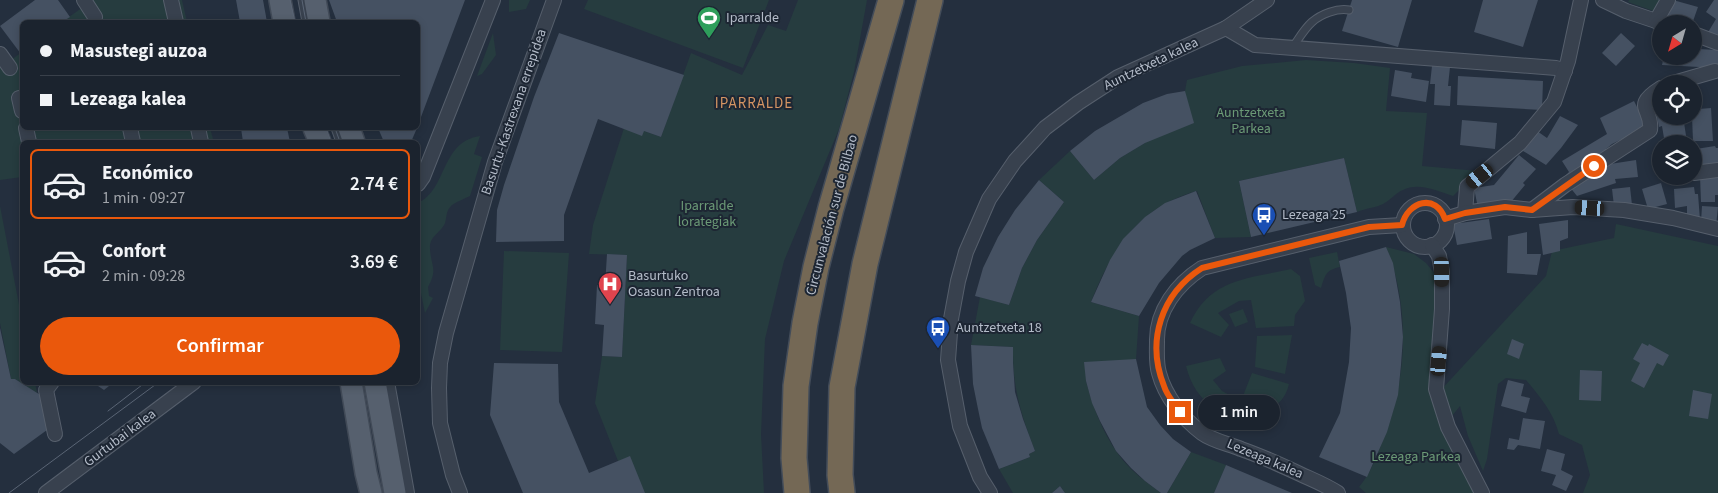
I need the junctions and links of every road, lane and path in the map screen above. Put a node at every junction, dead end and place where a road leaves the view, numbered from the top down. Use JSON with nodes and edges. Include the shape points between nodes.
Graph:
{"nodes":[{"id":1,"x":84,"y":0,"type":"edge"},
{"id":2,"x":171,"y":0,"type":"edge"},
{"id":3,"x":280,"y":0,"type":"edge"},
{"id":4,"x":302,"y":0,"type":"edge"},
{"id":5,"x":315,"y":0,"type":"edge"},
{"id":6,"x":493,"y":0,"type":"edge"},
{"id":7,"x":554,"y":0,"type":"edge"},
{"id":8,"x":891,"y":0,"type":"edge"},
{"id":9,"x":1267,"y":0,"type":"edge"},
{"id":10,"x":1581,"y":0,"type":"edge"},
{"id":11,"x":1603,"y":0,"type":"edge"},
{"id":12,"x":1668,"y":0,"type":"edge"},
{"id":13,"x":930,"y":4,"type":"edge"},
{"id":14,"x":1349,"y":10,"type":"dead end"},
{"id":15,"x":1663,"y":15,"type":"edge"},
{"id":16,"x":95,"y":18,"type":"dead end"},
{"id":17,"x":1652,"y":19,"type":"edge"},
{"id":18,"x":176,"y":20,"type":"edge"},
{"id":19,"x":284,"y":20,"type":"edge"},
{"id":20,"x":306,"y":20,"type":"edge"},
{"id":21,"x":319,"y":20,"type":"edge"},
{"id":22,"x":1226,"y":28,"type":"junction"},
{"id":23,"x":1702,"y":37,"type":"edge"},
{"id":24,"x":1718,"y":43,"type":"edge"},
{"id":25,"x":1292,"y":48,"type":"junction"},
{"id":26,"x":0,"y":54,"type":"edge"},
{"id":27,"x":10,"y":68,"type":"dead end"},
{"id":28,"x":1565,"y":71,"type":"junction"},
{"id":29,"x":1715,"y":71,"type":"dead end"},
{"id":30,"x":1702,"y":76,"type":"edge"},
{"id":31,"x":1652,"y":94,"type":"edge"},
{"id":32,"x":1718,"y":170,"type":"edge"},
{"id":33,"x":1702,"y":172,"type":"edge"},
{"id":34,"x":420,"y":181,"type":"edge"},
{"id":35,"x":1532,"y":210,"type":"junction"},
{"id":36,"x":1465,"y":213,"type":"junction"},
{"id":37,"x":1445,"y":219,"type":"junction"},
{"id":38,"x":1402,"y":225,"type":"junction"},
{"id":39,"x":1718,"y":229,"type":"edge"},
{"id":40,"x":1432,"y":245,"type":"junction"},
{"id":41,"x":50,"y":385,"type":"edge"},
{"id":42,"x":190,"y":385,"type":"edge"},
{"id":43,"x":351,"y":385,"type":"edge"},
{"id":44,"x":377,"y":385,"type":"edge"},
{"id":45,"x":388,"y":385,"type":"edge"},
{"id":46,"x":54,"y":434,"type":"dead end"},
{"id":47,"x":46,"y":493,"type":"edge"},
{"id":48,"x":371,"y":493,"type":"edge"},
{"id":49,"x":395,"y":493,"type":"edge"},
{"id":50,"x":407,"y":493,"type":"edge"},
{"id":51,"x":460,"y":493,"type":"edge"},
{"id":52,"x":796,"y":493,"type":"edge"},
{"id":53,"x":842,"y":493,"type":"edge"},
{"id":54,"x":990,"y":493,"type":"edge"},
{"id":55,"x":1338,"y":493,"type":"edge"},
{"id":56,"x":1482,"y":493,"type":"edge"}],
"edges":[{"from":1,"to":16,"type":"street"},
{"from":2,"to":18,"type":"street"},
{"from":3,"to":19,"type":"main road"},
{"from":4,"to":20,"type":"lane"},
{"from":5,"to":21,"type":"main road"},
{"from":6,"to":34,"type":"street"},
{"from":7,"to":51,"type":"street","name":"Basurtu-Kastrexana errepidea","via":[[495,162],[440,363],[440,423]]},
{"from":8,"to":52,"type":"highway","name":"Circunvalación sur de Bilbao","via":[[814,276],[796,386]]},
{"from":9,"to":22,"type":"street","name":"Auntzetxeta kalea"},
{"from":10,"to":28,"type":"street"},
{"from":11,"to":17,"type":"street"},
{"from":12,"to":15,"type":"street"},
{"from":13,"to":53,"type":"highway","via":[[866,264],[842,387]]},
{"from":14,"to":25,"type":"lane","via":[[1328,13],[1311,22]]},
{"from":22,"to":25,"type":"street","via":[[1255,45]]},
{"from":22,"to":54,"type":"street","name":"Auntzetxeta kalea","via":[[1118,77],[1078,103],[1046,128],[1015,160],[989,199],[962,266],[951,319],[948,360],[960,426],[980,477]]},
{"from":23,"to":24,"type":"street"},
{"from":25,"to":28,"type":"street"},
{"from":26,"to":27,"type":"street"},
{"from":28,"to":36,"type":"street","via":[[1554,102],[1520,143],[1467,187]]},
{"from":29,"to":30,"type":"street"},
{"from":31,"to":35,"type":"street","via":[[1645,102],[1650,130]]},
{"from":32,"to":33,"type":"street"},
{"from":35,"to":36,"type":"street","via":[[1505,207]]},
{"from":35,"to":39,"type":"street","via":[[1573,207],[1624,210]]},
{"from":36,"to":37,"type":"street"},
{"from":37,"to":38,"type":"street","via":[[1440,209],[1426,203],[1407,212]]},
{"from":37,"to":40,"type":"street","via":[[1443,237]]},
{"from":38,"to":40,"type":"street","via":[[1413,243],[1426,247]]},
{"from":38,"to":55,"type":"street","name":"Lezeaga kalea","via":[[1369,227],[1202,268],[1178,288],[1166,304],[1161,318],[1157,338],[1159,373],[1180,412],[1203,434],[1259,455]]},
{"from":40,"to":56,"type":"street","via":[[1439,256],[1442,272],[1436,389],[1448,427]]},
{"from":41,"to":46,"type":"street","via":[[46,390]]},
{"from":42,"to":47,"type":"street","name":"Gurtubai kalea"},
{"from":43,"to":48,"type":"main road"},
{"from":44,"to":49,"type":"main road"},
{"from":45,"to":50,"type":"street"}]}
